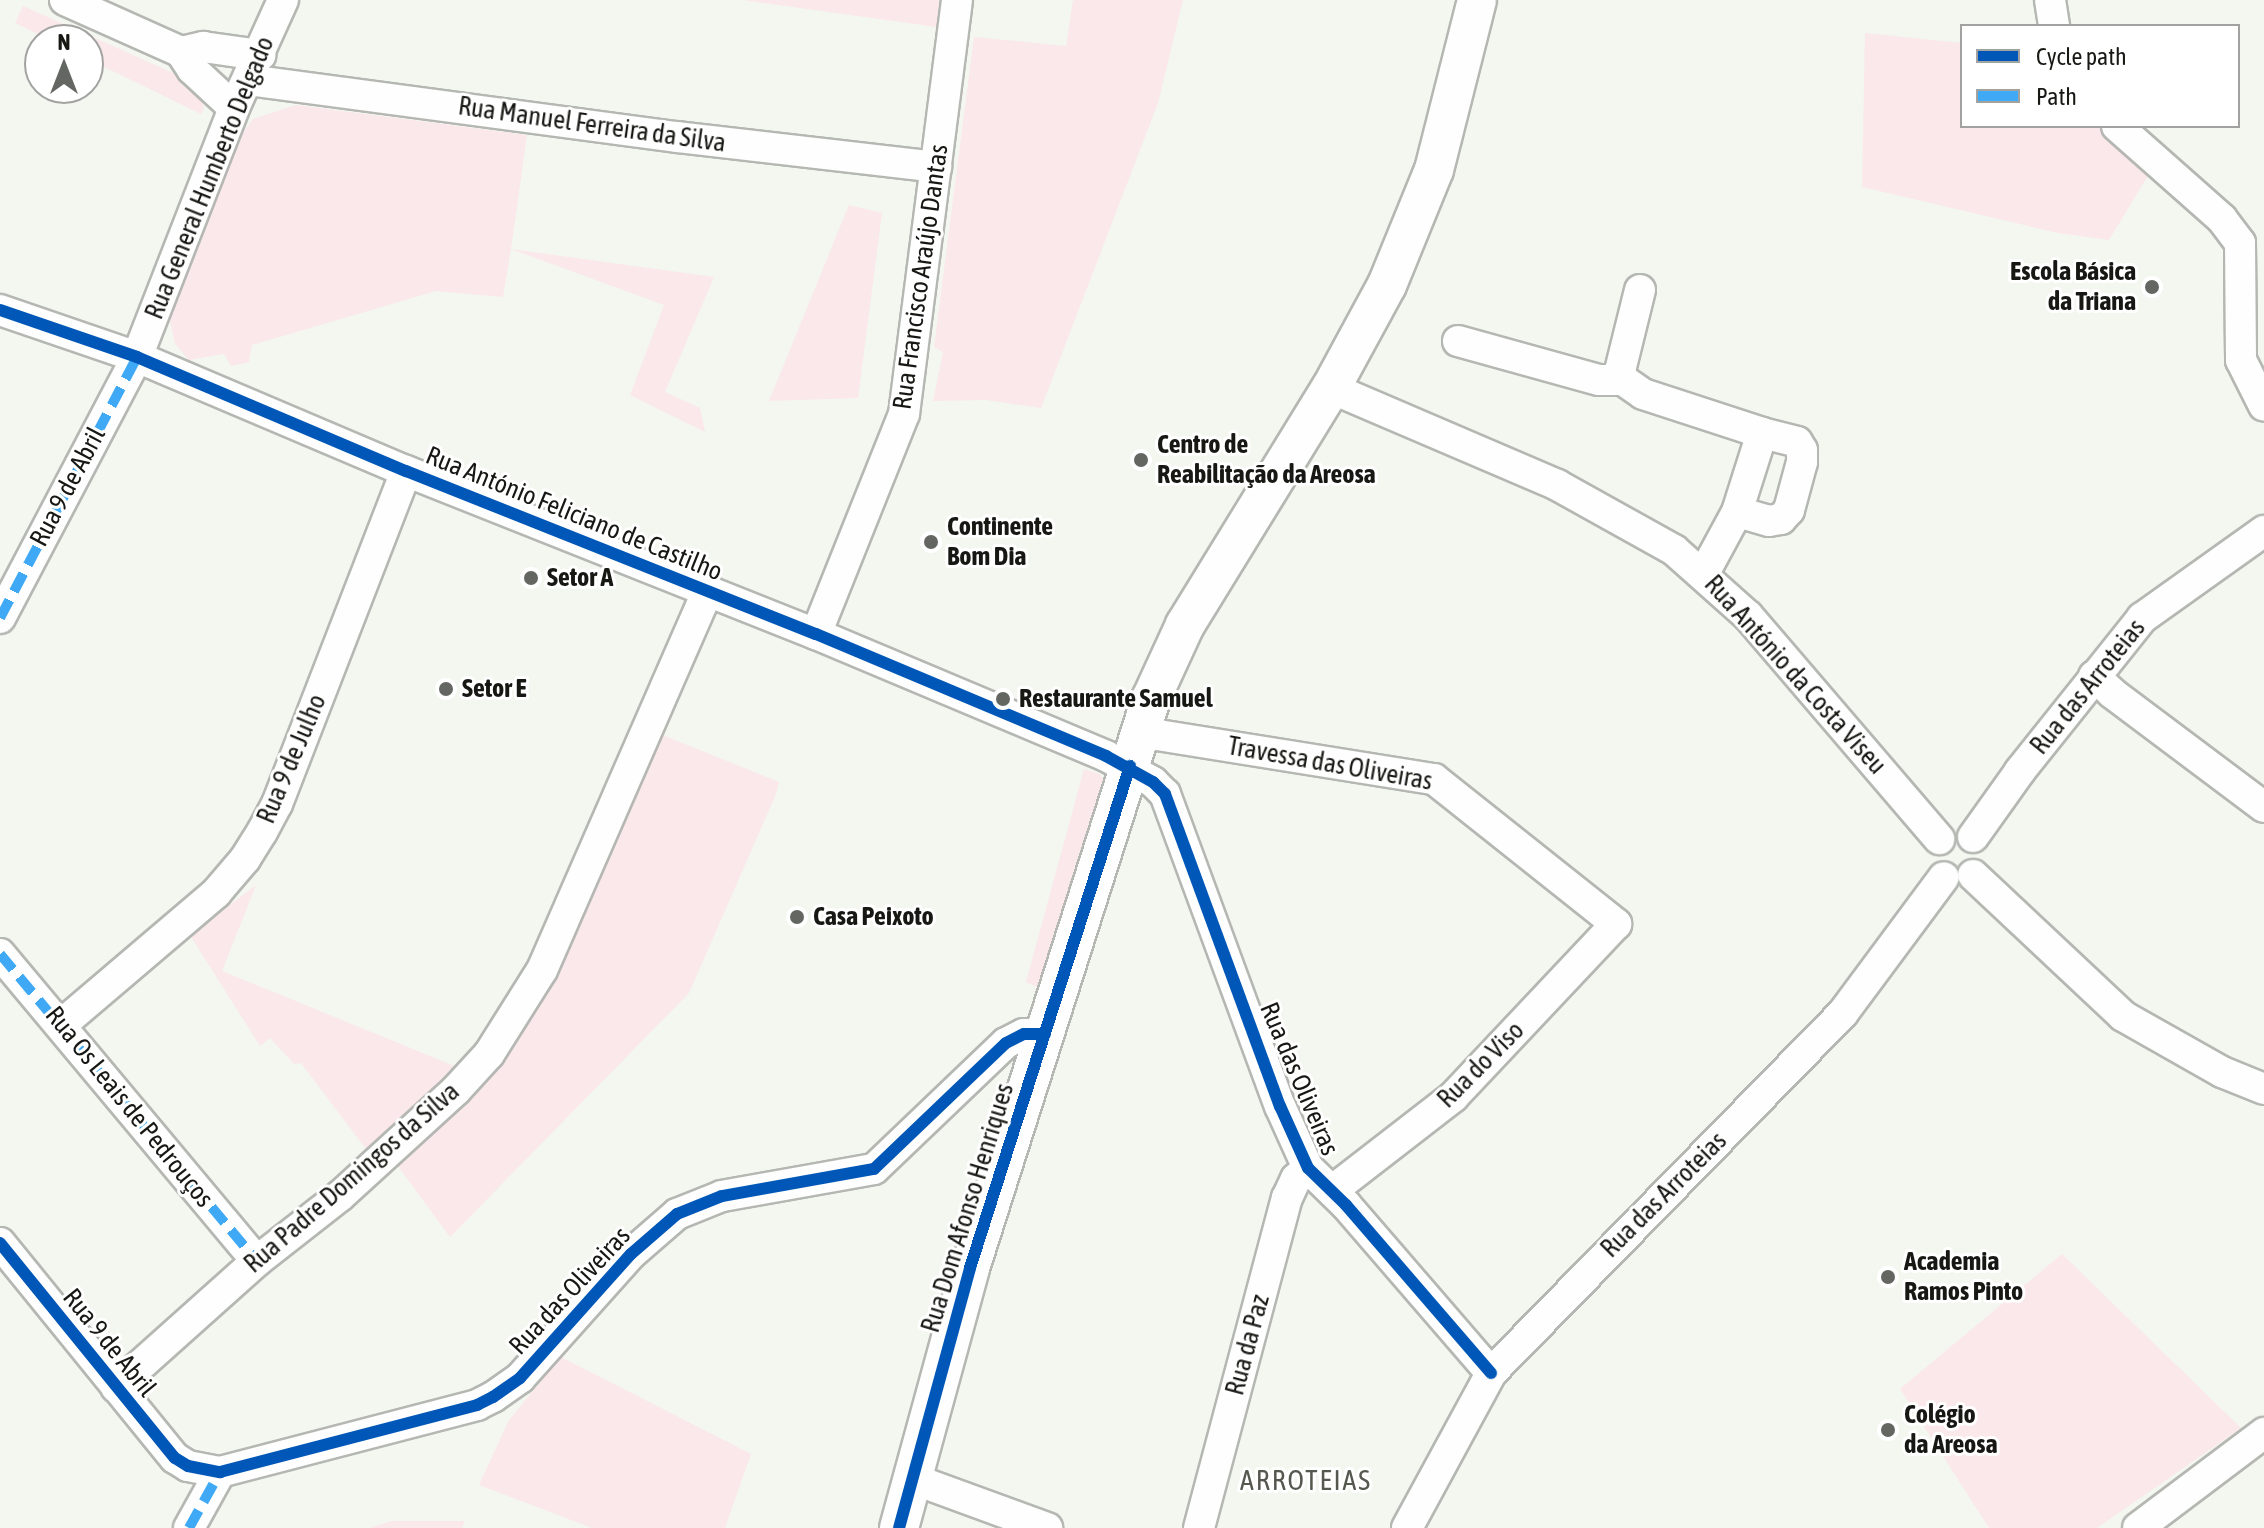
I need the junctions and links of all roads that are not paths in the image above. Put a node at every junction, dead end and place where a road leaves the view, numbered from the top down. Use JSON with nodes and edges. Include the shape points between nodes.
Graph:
{"nodes":[{"id":1,"x":65,"y":0,"type":"edge"},
{"id":2,"x":283,"y":0,"type":"edge"},
{"id":3,"x":957,"y":0,"type":"edge"},
{"id":4,"x":1477,"y":0,"type":"edge"},
{"id":5,"x":2050,"y":0,"type":"edge"},
{"id":6,"x":2054,"y":24,"type":"edge"},
{"id":7,"x":181,"y":52,"type":"junction"},
{"id":8,"x":254,"y":68,"type":"junction"},
{"id":9,"x":234,"y":108,"type":"junction"},
{"id":10,"x":2119,"y":128,"type":"edge"},
{"id":11,"x":936,"y":167,"type":"junction"},
{"id":12,"x":1640,"y":290,"type":"dead end"},
{"id":13,"x":0,"y":310,"type":"edge"},
{"id":14,"x":1458,"y":341,"type":"dead end"},
{"id":15,"x":137,"y":357,"type":"junction"},
{"id":16,"x":1623,"y":380,"type":"junction"},
{"id":17,"x":1331,"y":388,"type":"junction"},
{"id":18,"x":2264,"y":406,"type":"edge"},
{"id":19,"x":1762,"y":433,"type":"junction"},
{"id":20,"x":406,"y":471,"type":"junction"},
{"id":21,"x":1737,"y":512,"type":"junction"},
{"id":22,"x":2264,"y":531,"type":"edge"},
{"id":23,"x":1704,"y":573,"type":"junction"},
{"id":24,"x":708,"y":590,"type":"junction"},
{"id":25,"x":0,"y":618,"type":"edge"},
{"id":26,"x":816,"y":634,"type":"junction"},
{"id":27,"x":2094,"y":676,"type":"junction"},
{"id":28,"x":1134,"y":749,"type":"junction"},
{"id":29,"x":2264,"y":807,"type":"edge"},
{"id":30,"x":1973,"y":837,"type":"junction"},
{"id":31,"x":1939,"y":839,"type":"junction"},
{"id":32,"x":1958,"y":876,"type":"junction"},
{"id":33,"x":1616,"y":924,"type":"joint"},
{"id":34,"x":0,"y":954,"type":"edge"},
{"id":35,"x":61,"y":1025,"type":"junction"},
{"id":36,"x":1045,"y":1034,"type":"junction"},
{"id":37,"x":2264,"y":1089,"type":"edge"},
{"id":38,"x":1308,"y":1168,"type":"junction"},
{"id":39,"x":1332,"y":1191,"type":"junction"},
{"id":40,"x":0,"y":1243,"type":"edge"},
{"id":41,"x":257,"y":1261,"type":"junction"},
{"id":42,"x":1491,"y":1373,"type":"junction"},
{"id":43,"x":116,"y":1387,"type":"junction"},
{"id":44,"x":2264,"y":1433,"type":"edge"},
{"id":45,"x":220,"y":1472,"type":"junction"},
{"id":46,"x":913,"y":1479,"type":"junction"},
{"id":47,"x":189,"y":1528,"type":"edge"},
{"id":48,"x":899,"y":1528,"type":"edge"},
{"id":49,"x":1047,"y":1528,"type":"edge"},
{"id":50,"x":1199,"y":1528,"type":"edge"},
{"id":51,"x":1407,"y":1528,"type":"edge"},
{"id":52,"x":2138,"y":1528,"type":"edge"}],
"edges":[{"from":1,"to":7,"type":"street","name":"Rua Manuel Ferreira da Silva"},
{"from":2,"to":8,"type":"street","name":"Rua General Humberto Delgado"},
{"from":3,"to":11,"type":"street","name":"Rua Francisco Araújo Dantas"},
{"from":4,"to":17,"type":"main road","name":"Rua Dom Afonso Henriques","via":[[1448,125],[1413,228]]},
{"from":5,"to":6,"type":"street"},
{"from":7,"to":8,"type":"street","name":"Rua Manuel Ferreira da Silva","via":[[203,47]]},
{"from":7,"to":9,"type":"street","name":"Rua Manuel Ferreira da Silva"},
{"from":8,"to":9,"type":"street","name":"Rua General Humberto Delgado"},
{"from":8,"to":11,"type":"street","name":"Rua Manuel Ferreira da Silva","via":[[741,145]]},
{"from":9,"to":15,"type":"street","name":"Rua General Humberto Delgado"},
{"from":10,"to":18,"type":"street","via":[[2222,219],[2240,243],[2241,360]]},
{"from":11,"to":26,"type":"street","name":"Rua Francisco Araújo Dantas","via":[[904,414]]},
{"from":12,"to":16,"type":"street","via":[[1620,371]]},
{"from":13,"to":15,"type":"street","name":"Rua António Feliciano de Castilho"},
{"from":14,"to":16,"type":"street","via":[[1599,380]]},
{"from":15,"to":20,"type":"street","name":"Rua António Feliciano de Castilho"},
{"from":15,"to":25,"type":"street","name":"Rua 9 de Abril"},
{"from":16,"to":19,"type":"street","via":[[1643,394]]},
{"from":17,"to":23,"type":"street","name":"Rua António da Costa Viseu","via":[[1557,485],[1674,550]]},
{"from":17,"to":28,"type":"main road","name":"Rua Dom Afonso Henriques","via":[[1185,625],[1163,666]]},
{"from":19,"to":21,"type":"street"},
{"from":19,"to":21,"type":"street","via":[[1797,442],[1802,450],[1789,510],[1781,519],[1769,521]]},
{"from":20,"to":24,"type":"street","name":"Rua António Feliciano de Castilho"},
{"from":20,"to":35,"type":"street","name":"Rua 9 de Julho","via":[[262,832],[216,893]]},
{"from":21,"to":23,"type":"street"},
{"from":22,"to":27,"type":"street","name":"Rua das Arroteias","via":[[2142,618]]},
{"from":23,"to":31,"type":"street","name":"Rua António da Costa Viseu","via":[[1748,616]]},
{"from":24,"to":26,"type":"street","name":"Rua António Feliciano de Castilho"},
{"from":24,"to":41,"type":"street","name":"Rua Padre Domingos da Silva","via":[[564,922],[514,1019],[456,1090],[340,1196]]},
{"from":26,"to":28,"type":"street","name":"Rua António Feliciano de Castilho"},
{"from":27,"to":29,"type":"street"},
{"from":27,"to":30,"type":"street","name":"Rua das Arroteias"},
{"from":28,"to":33,"type":"street","name":"Travessa das Oliveiras","via":[[1434,779]]},
{"from":28,"to":36,"type":"main road","name":"Rua Dom Afonso Henriques"},
{"from":28,"to":38,"type":"street","name":"Rua das Oliveiras","via":[[1165,794],[1280,1106]]},
{"from":30,"to":31,"type":"street","via":[[1960,832]]},
{"from":30,"to":32,"type":"street","via":[[1982,857]]},
{"from":31,"to":32,"type":"street","via":[[1932,859]]},
{"from":32,"to":37,"type":"street","via":[[2123,1016],[2222,1072]]},
{"from":32,"to":42,"type":"street","name":"Rua das Arroteias","via":[[1843,1013]]},
{"from":33,"to":39,"type":"street","name":"Rua do Viso","via":[[1453,1097]]},
{"from":34,"to":35,"type":"street","name":"Rua Os Leais de Pedrouços"},
{"from":35,"to":41,"type":"street","name":"Rua Os Leais de Pedrouços"},
{"from":36,"to":45,"type":"street","name":"Rua das Oliveiras","via":[[1024,1034],[1006,1043],[874,1169],[722,1196],[677,1214],[631,1254],[520,1378],[493,1397]]},
{"from":36,"to":46,"type":"main road","name":"Rua Dom Afonso Henriques","via":[[970,1268]]},
{"from":38,"to":39,"type":"street","name":"Rua das Oliveiras"},
{"from":38,"to":50,"type":"street","name":"Rua da Paz","via":[[1287,1198]]},
{"from":39,"to":42,"type":"street","name":"Rua das Oliveiras"},
{"from":40,"to":43,"type":"street","name":"Rua 9 de Abril"},
{"from":41,"to":43,"type":"street","name":"Rua Padre Domingos da Silva"},
{"from":42,"to":51,"type":"street","name":"Rua das Arroteias"},
{"from":43,"to":45,"type":"street","name":"Rua 9 de Abril","via":[[175,1458]]},
{"from":44,"to":52,"type":"street"},
{"from":45,"to":47,"type":"street"},
{"from":46,"to":48,"type":"main road","name":"Rua Dom Afonso Henriques"},
{"from":46,"to":49,"type":"street"}]}
